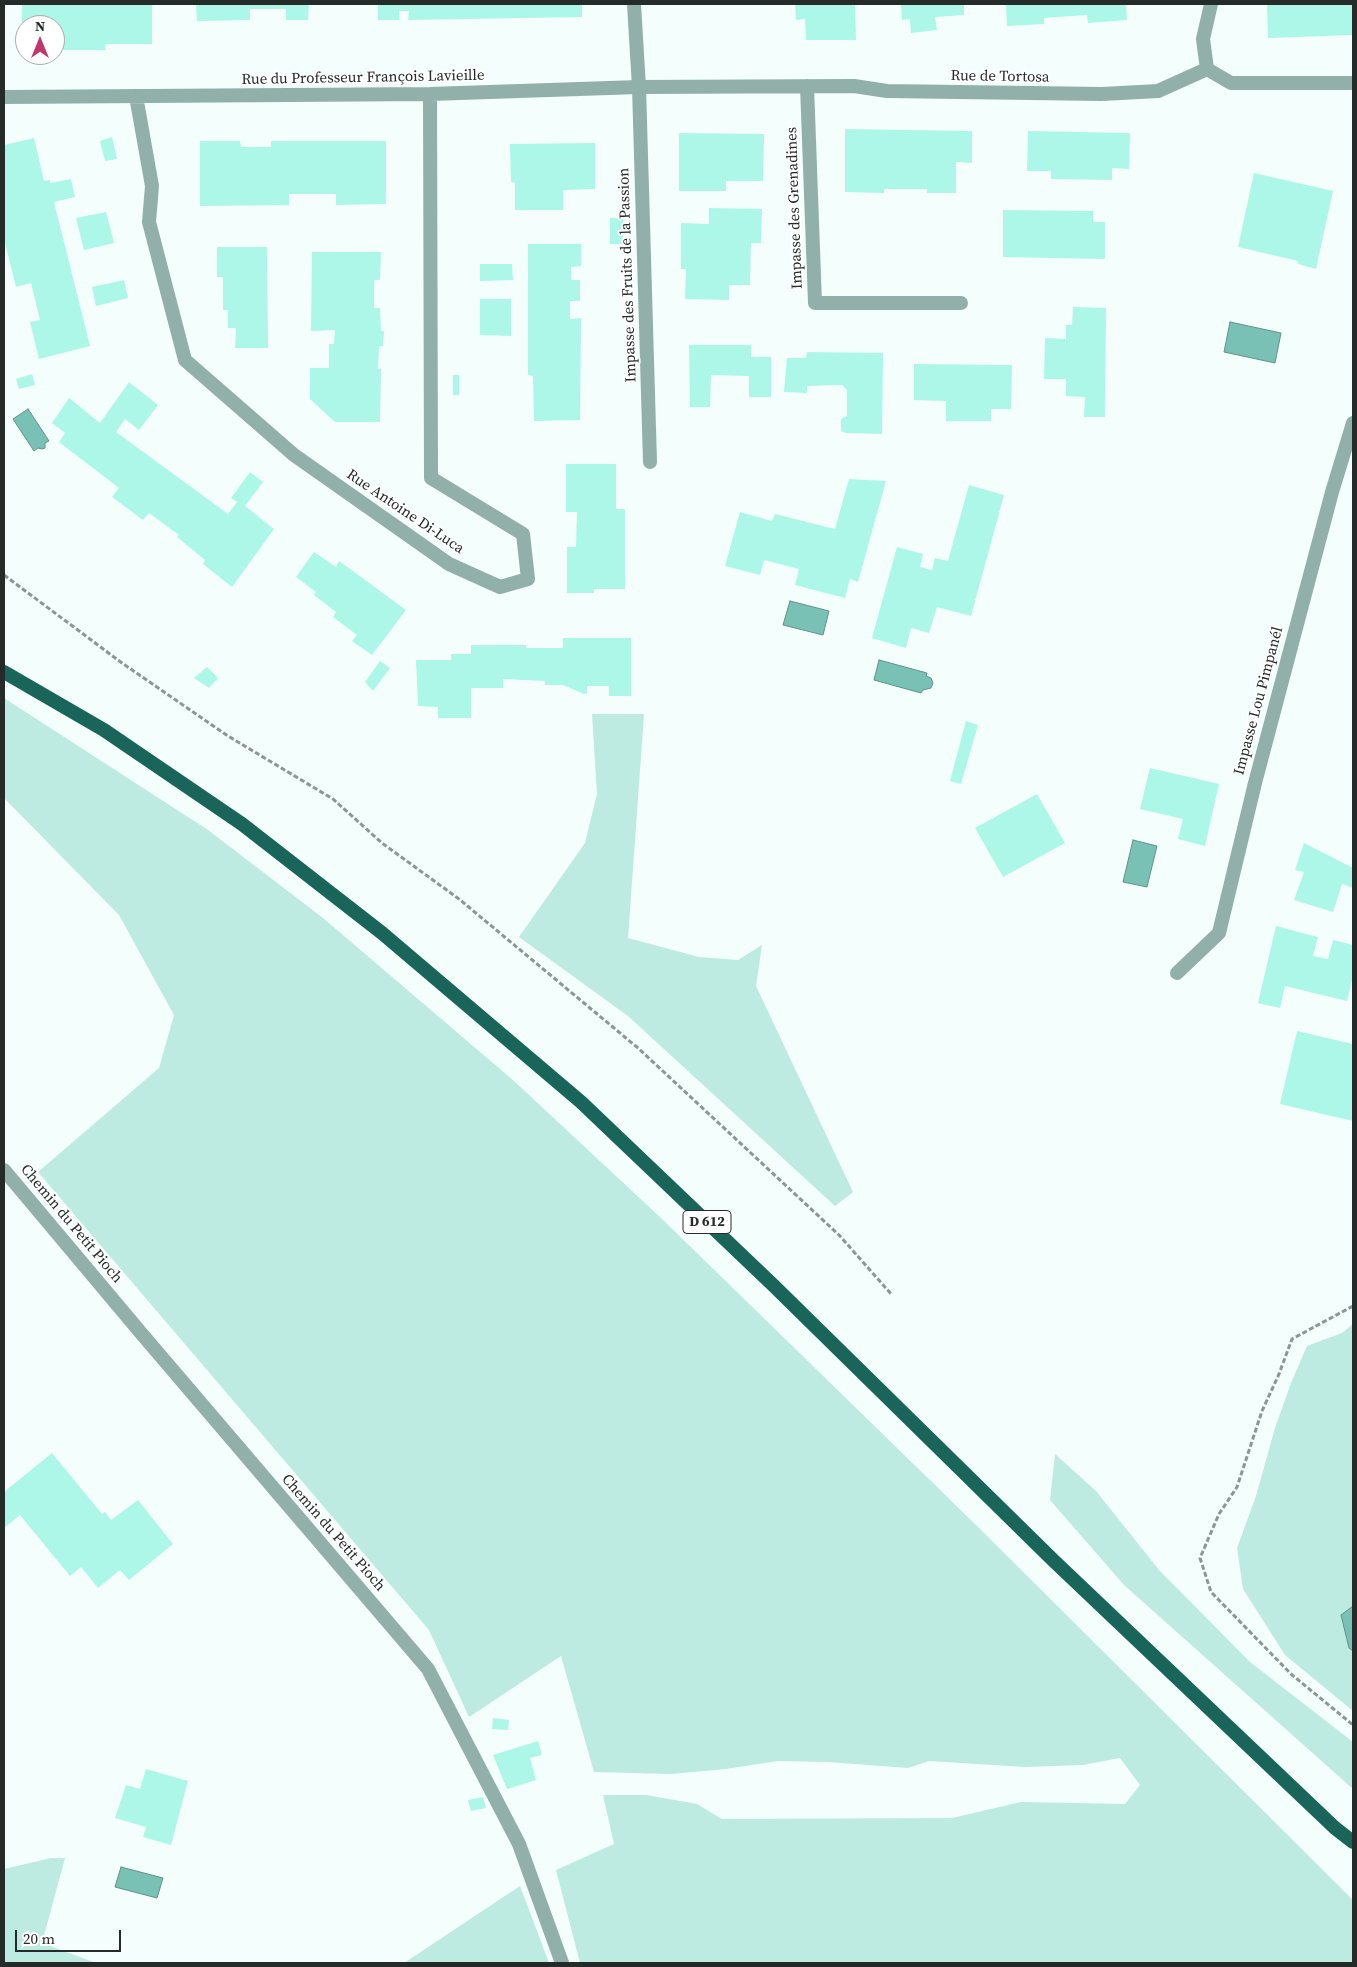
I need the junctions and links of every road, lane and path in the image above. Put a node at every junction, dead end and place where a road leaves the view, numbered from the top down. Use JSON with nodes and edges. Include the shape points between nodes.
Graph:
{"nodes":[{"id":1,"x":634,"y":4,"type":"edge"},
{"id":2,"x":1211,"y":4,"type":"edge"},
{"id":3,"x":1207,"y":69,"type":"junction"},
{"id":4,"x":1353,"y":83,"type":"edge"},
{"id":5,"x":807,"y":86,"type":"junction"},
{"id":6,"x":639,"y":87,"type":"junction"},
{"id":7,"x":430,"y":94,"type":"junction"},
{"id":8,"x":136,"y":96,"type":"junction"},
{"id":9,"x":4,"y":97,"type":"edge"},
{"id":10,"x":961,"y":303,"type":"dead end"},
{"id":11,"x":1353,"y":423,"type":"edge"},
{"id":12,"x":650,"y":462,"type":"dead end"},
{"id":13,"x":4,"y":575,"type":"edge"},
{"id":14,"x":4,"y":672,"type":"edge"},
{"id":15,"x":1177,"y":973,"type":"dead end"},
{"id":16,"x":4,"y":1170,"type":"edge"},
{"id":17,"x":892,"y":1295,"type":"dead end"},
{"id":18,"x":1353,"y":1306,"type":"edge"},
{"id":19,"x":1353,"y":1725,"type":"edge"},
{"id":20,"x":1353,"y":1842,"type":"edge"},
{"id":21,"x":562,"y":1963,"type":"edge"}],
"edges":[{"from":1,"to":6,"type":"street"},
{"from":2,"to":3,"type":"street","via":[[1202,39]]},
{"from":3,"to":4,"type":"street","via":[[1231,83]]},
{"from":3,"to":5,"type":"street","name":"Rue de Tortosa","via":[[1158,91],[1102,94],[887,91],[854,86]]},
{"from":5,"to":6,"type":"street","name":"Rue de Tortosa"},
{"from":5,"to":10,"type":"street","name":"Impasse des Grenadines","via":[[815,303]]},
{"from":6,"to":7,"type":"street","name":"Rue du Professeur François Lavieille"},
{"from":6,"to":12,"type":"street","name":"Impasse des Fruits de la Passion"},
{"from":7,"to":8,"type":"street","name":"Rue du Professeur François Lavieille"},
{"from":7,"to":8,"type":"street","name":"Rue Antoine Di-Luca","via":[[431,478],[524,534],[528,580],[500,587],[450,564],[294,455],[186,360],[149,222],[152,186]]},
{"from":8,"to":9,"type":"street","name":"Rue du Professeur François Lavieille"},
{"from":11,"to":15,"type":"street","name":"Impasse Lou Pimpanél","via":[[1254,783],[1219,933]]},
{"from":13,"to":17,"type":"path","via":[[122,663],[220,730],[333,798],[382,843],[458,899],[638,1048],[839,1235]]},
{"from":14,"to":20,"type":"highway","number":"D 612","via":[[104,730],[242,824],[382,933],[581,1102],[1054,1561]]},
{"from":16,"to":21,"type":"street","name":"Chemin du Petit Pioch","via":[[428,1669],[519,1844]]},
{"from":18,"to":19,"type":"path","via":[[1292,1339],[1262,1412],[1237,1487],[1219,1514],[1200,1558],[1211,1592],[1243,1627],[1291,1674]]}]}
